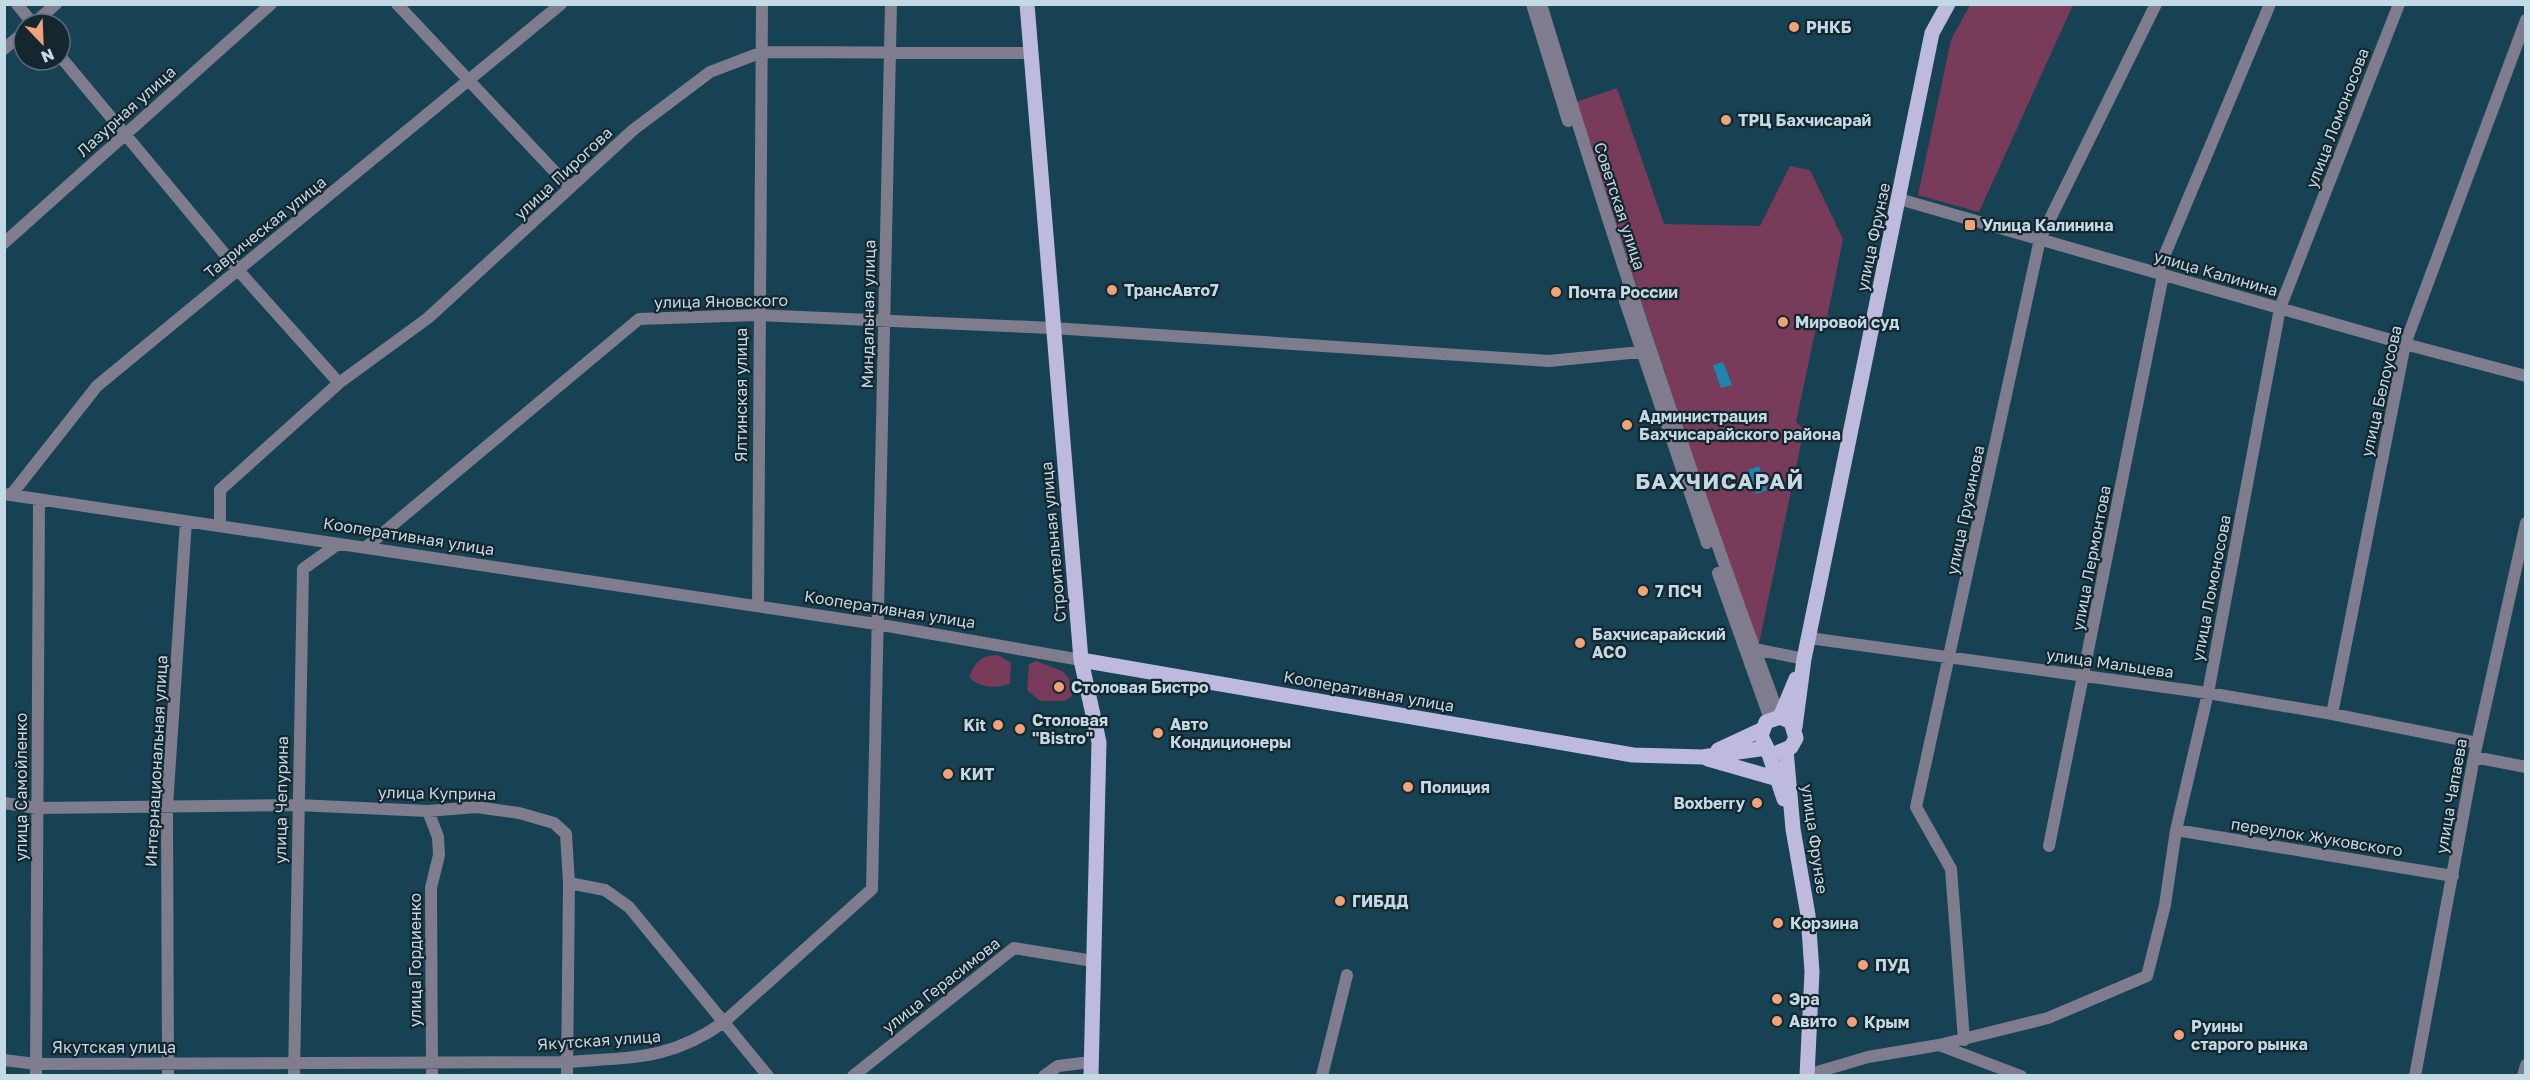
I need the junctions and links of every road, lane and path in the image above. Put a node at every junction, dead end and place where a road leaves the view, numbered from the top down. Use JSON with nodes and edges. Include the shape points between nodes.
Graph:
{"nodes":[{"id":1,"x":271,"y":4,"type":"edge"},
{"id":2,"x":397,"y":4,"type":"edge"},
{"id":3,"x":561,"y":4,"type":"edge"},
{"id":4,"x":762,"y":4,"type":"edge"},
{"id":5,"x":891,"y":4,"type":"edge"},
{"id":6,"x":1027,"y":4,"type":"edge"},
{"id":7,"x":1532,"y":4,"type":"edge"},
{"id":8,"x":1541,"y":4,"type":"edge"},
{"id":9,"x":1948,"y":4,"type":"edge"},
{"id":10,"x":2156,"y":4,"type":"edge"},
{"id":11,"x":2270,"y":4,"type":"edge"},
{"id":12,"x":2399,"y":4,"type":"edge"},
{"id":13,"x":2526,"y":20,"type":"edge"},
{"id":14,"x":762,"y":52,"type":"junction"},
{"id":15,"x":891,"y":52,"type":"junction"},
{"id":16,"x":1032,"y":53,"type":"junction"},
{"id":17,"x":72,"y":70,"type":"edge"},
{"id":18,"x":470,"y":82,"type":"junction"},
{"id":19,"x":126,"y":133,"type":"junction"},
{"id":20,"x":570,"y":188,"type":"junction"},
{"id":21,"x":1899,"y":199,"type":"junction"},
{"id":22,"x":1602,"y":218,"type":"junction"},
{"id":23,"x":2040,"y":239,"type":"junction"},
{"id":24,"x":4,"y":243,"type":"edge"},
{"id":25,"x":238,"y":270,"type":"junction"},
{"id":26,"x":2160,"y":274,"type":"junction"},
{"id":27,"x":2280,"y":308,"type":"junction"},
{"id":28,"x":758,"y":315,"type":"junction"},
{"id":29,"x":884,"y":320,"type":"junction"},
{"id":30,"x":1053,"y":328,"type":"junction"},
{"id":31,"x":2405,"y":344,"type":"junction"},
{"id":32,"x":1646,"y":352,"type":"junction"},
{"id":33,"x":2526,"y":376,"type":"edge"},
{"id":34,"x":339,"y":383,"type":"junction"},
{"id":35,"x":8,"y":494,"type":"edge"},
{"id":36,"x":39,"y":499,"type":"junction"},
{"id":37,"x":186,"y":521,"type":"junction"},
{"id":38,"x":2526,"y":523,"type":"edge"},
{"id":39,"x":220,"y":526,"type":"junction"},
{"id":40,"x":338,"y":544,"type":"junction"},
{"id":41,"x":365,"y":548,"type":"junction"},
{"id":42,"x":758,"y":606,"type":"junction"},
{"id":43,"x":876,"y":624,"type":"junction"},
{"id":44,"x":1809,"y":638,"type":"junction"},
{"id":45,"x":1749,"y":647,"type":"junction"},
{"id":46,"x":1951,"y":658,"type":"junction"},
{"id":47,"x":1804,"y":659,"type":"junction"},
{"id":48,"x":1081,"y":660,"type":"junction"},
{"id":49,"x":2084,"y":677,"type":"junction"},
{"id":50,"x":2208,"y":693,"type":"junction"},
{"id":51,"x":2332,"y":714,"type":"junction"},
{"id":52,"x":1778,"y":722,"type":"junction"},
{"id":53,"x":2477,"y":743,"type":"junction"},
{"id":54,"x":1767,"y":748,"type":"junction"},
{"id":55,"x":1786,"y":750,"type":"junction"},
{"id":56,"x":2474,"y":757,"type":"junction"},
{"id":57,"x":1702,"y":758,"type":"junction"},
{"id":58,"x":2526,"y":767,"type":"edge"},
{"id":59,"x":1778,"y":779,"type":"junction"},
{"id":60,"x":4,"y":803,"type":"edge"},
{"id":61,"x":297,"y":805,"type":"junction"},
{"id":62,"x":167,"y":806,"type":"junction"},
{"id":63,"x":38,"y":808,"type":"junction"},
{"id":64,"x":428,"y":811,"type":"junction"},
{"id":65,"x":1793,"y":829,"type":"junction"},
{"id":66,"x":2176,"y":830,"type":"junction"},
{"id":67,"x":2049,"y":846,"type":"dead end"},
{"id":68,"x":2453,"y":876,"type":"junction"},
{"id":69,"x":569,"y":883,"type":"junction"},
{"id":70,"x":1093,"y":961,"type":"junction"},
{"id":71,"x":1347,"y":975,"type":"dead end"},
{"id":72,"x":724,"y":1022,"type":"junction"},
{"id":73,"x":1964,"y":1040,"type":"junction"},
{"id":74,"x":1939,"y":1045,"type":"junction"},
{"id":75,"x":4,"y":1060,"type":"edge"},
{"id":76,"x":431,"y":1062,"type":"junction"},
{"id":77,"x":567,"y":1062,"type":"junction"},
{"id":78,"x":2526,"y":1065,"type":"edge"},
{"id":79,"x":168,"y":1069,"type":"edge"},
{"id":80,"x":293,"y":1069,"type":"edge"},
{"id":81,"x":1091,"y":1069,"type":"edge"},
{"id":82,"x":36,"y":1070,"type":"edge"},
{"id":83,"x":1807,"y":1075,"type":"edge"},
{"id":84,"x":432,"y":1076,"type":"edge"},
{"id":85,"x":567,"y":1076,"type":"edge"},
{"id":86,"x":768,"y":1076,"type":"edge"},
{"id":87,"x":853,"y":1076,"type":"edge"},
{"id":88,"x":1044,"y":1076,"type":"edge"},
{"id":89,"x":1322,"y":1076,"type":"edge"},
{"id":90,"x":2021,"y":1076,"type":"edge"},
{"id":91,"x":2415,"y":1076,"type":"edge"},
{"id":92,"x":2523,"y":1076,"type":"edge"}],
"edges":[{"from":1,"to":19,"type":"street","name":"Лазурная улица"},
{"from":2,"to":18,"type":"street"},
{"from":3,"to":18,"type":"street","name":"Таврическая улица"},
{"from":4,"to":14,"type":"street","name":"Ялтинская улица"},
{"from":5,"to":15,"type":"street","name":"Миндальная улица"},
{"from":6,"to":16,"type":"main road","name":"Строительная улица"},
{"from":7,"to":22,"type":"street"},
{"from":8,"to":22,"type":"street","name":"Советская улица"},
{"from":9,"to":21,"type":"main road","name":"улица Фрунзе","via":[[1932,33]]},
{"from":10,"to":23,"type":"street","name":"улица Грузинова"},
{"from":11,"to":26,"type":"street","name":"улица Лермонтова"},
{"from":12,"to":27,"type":"street","name":"улица Ломоносова"},
{"from":13,"to":31,"type":"street","name":"улица Белоусова"},
{"from":14,"to":15,"type":"street","name":"улица Пирогова"},
{"from":14,"to":20,"type":"street","name":"улица Пирогова","via":[[710,72],[633,130]]},
{"from":14,"to":28,"type":"street","name":"Ялтинская улица"},
{"from":15,"to":16,"type":"street","name":"улица Пирогова"},
{"from":15,"to":29,"type":"street","name":"Миндальная улица"},
{"from":16,"to":30,"type":"main road","name":"Строительная улица"},
{"from":17,"to":19,"type":"street"},
{"from":18,"to":20,"type":"street"},
{"from":18,"to":25,"type":"street","name":"Таврическая улица"},
{"from":19,"to":24,"type":"street","name":"Лазурная улица"},
{"from":19,"to":25,"type":"street"},
{"from":20,"to":34,"type":"street","name":"улица Пирогова","via":[[428,318]]},
{"from":21,"to":23,"type":"street","name":"улица Калинина"},
{"from":21,"to":44,"type":"main road","name":"улица Фрунзе"},
{"from":22,"to":32,"type":"street","name":"Советская улица"},
{"from":23,"to":26,"type":"street","name":"улица Калинина"},
{"from":23,"to":46,"type":"street","name":"улица Грузинова"},
{"from":25,"to":34,"type":"street"},
{"from":25,"to":35,"type":"street","name":"Таврическая улица","via":[[97,386]]},
{"from":26,"to":27,"type":"street","name":"улица Калинина"},
{"from":26,"to":49,"type":"street","name":"улица Лермонтова"},
{"from":27,"to":31,"type":"street","name":"улица Калинина"},
{"from":27,"to":50,"type":"street","name":"улица Ломоносова"},
{"from":28,"to":29,"type":"street","name":"улица Яновского"},
{"from":28,"to":41,"type":"street","name":"улица Яновского","via":[[639,319]]},
{"from":28,"to":42,"type":"street","name":"Ялтинская улица"},
{"from":29,"to":30,"type":"street","name":"улица Яновского"},
{"from":29,"to":43,"type":"street","name":"Миндальная улица"},
{"from":30,"to":32,"type":"street","name":"улица Яновского","via":[[1549,362]]},
{"from":30,"to":48,"type":"main road","name":"Строительная улица"},
{"from":31,"to":33,"type":"street","name":"улица Калинина"},
{"from":31,"to":51,"type":"street","name":"улица Белоусова"},
{"from":32,"to":45,"type":"street"},
{"from":34,"to":39,"type":"street","name":"улица Пирогова","via":[[220,490]]},
{"from":35,"to":36,"type":"street","name":"Кооперативная улица"},
{"from":36,"to":37,"type":"street","name":"Кооперативная улица"},
{"from":36,"to":63,"type":"street","name":"улица Самойленко"},
{"from":37,"to":39,"type":"street","name":"Кооперативная улица"},
{"from":37,"to":62,"type":"street","name":"Интернациональная улица"},
{"from":38,"to":53,"type":"street","name":"улица Чапаева"},
{"from":39,"to":40,"type":"street","name":"Кооперативная улица"},
{"from":40,"to":41,"type":"street","name":"Кооперативная улица"},
{"from":40,"to":61,"type":"street","name":"улица Чепурина","via":[[303,569]]},
{"from":41,"to":42,"type":"street","name":"Кооперативная улица"},
{"from":42,"to":43,"type":"street","name":"Кооперативная улица"},
{"from":43,"to":48,"type":"street","name":"Кооперативная улица"},
{"from":43,"to":72,"type":"street","name":"Якутская улица","via":[[872,889]]},
{"from":44,"to":46,"type":"street","name":"улица Мальцева"},
{"from":44,"to":47,"type":"main road","name":"улица Фрунзе"},
{"from":45,"to":47,"type":"street"},
{"from":45,"to":52,"type":"street","via":[[1776,707]]},
{"from":46,"to":49,"type":"street","name":"улица Мальцева"},
{"from":46,"to":73,"type":"street","name":"улица Грузинова","via":[[1916,807],[1951,869]]},
{"from":47,"to":52,"type":"main road","name":"улица Фрунзе"},
{"from":48,"to":57,"type":"main road","name":"Кооперативная улица","via":[[1633,755]]},
{"from":48,"to":70,"type":"main road","name":"Строительная улица","via":[[1099,742]]},
{"from":49,"to":50,"type":"street","name":"улица Мальцева"},
{"from":49,"to":67,"type":"street","name":"улица Лермонтова"},
{"from":50,"to":51,"type":"street","name":"улица Мальцева"},
{"from":50,"to":66,"type":"street","name":"улица Ломоносова"},
{"from":51,"to":53,"type":"street","name":"улица Мальцева"},
{"from":52,"to":54,"type":"main road","via":[[1762,742]]},
{"from":52,"to":55,"type":"main road","name":"улица Фрунзе","via":[[1794,743]]},
{"from":52,"to":57,"type":"main road"},
{"from":53,"to":56,"type":"street","name":"улица Чапаева"},
{"from":54,"to":55,"type":"main road","name":"Кооперативная улица"},
{"from":54,"to":57,"type":"main road","name":"Кооперативная улица"},
{"from":54,"to":59,"type":"main road"},
{"from":55,"to":65,"type":"main road","name":"улица Фрунзе"},
{"from":56,"to":58,"type":"street"},
{"from":56,"to":68,"type":"street","name":"улица Чапаева"},
{"from":57,"to":59,"type":"main road"},
{"from":59,"to":65,"type":"main road"},
{"from":60,"to":63,"type":"street","name":"улица Куприна"},
{"from":61,"to":62,"type":"street","name":"улица Куприна"},
{"from":61,"to":64,"type":"street","name":"улица Куприна"},
{"from":61,"to":80,"type":"street","name":"улица Чепурина"},
{"from":62,"to":63,"type":"street","name":"улица Куприна"},
{"from":62,"to":79,"type":"street","name":"Интернациональная улица"},
{"from":63,"to":82,"type":"street","name":"улица Самойленко"},
{"from":64,"to":69,"type":"street","name":"улица Куприна","via":[[476,807],[554,823],[566,834]]},
{"from":64,"to":76,"type":"street","name":"улица Гордиенко","via":[[438,837],[439,855],[431,888]]},
{"from":65,"to":83,"type":"main road","name":"улица Фрунзе","via":[[1808,915],[1812,972]]},
{"from":66,"to":68,"type":"street","name":"переулок Жуковского"},
{"from":66,"to":73,"type":"street","name":"улица Ломоносова","via":[[2165,905],[2147,976],[2048,1018]]},
{"from":68,"to":91,"type":"street","name":"улица Чапаева"},
{"from":69,"to":72,"type":"street","via":[[605,890],[623,902]]},
{"from":69,"to":77,"type":"street","name":"улица Куприна"},
{"from":70,"to":81,"type":"main road","name":"Строительная улица"},
{"from":70,"to":87,"type":"street","name":"улица Герасимова","via":[[1014,948]]},
{"from":71,"to":89,"type":"street"},
{"from":72,"to":77,"type":"street","name":"Якутская улица","via":[[701,1039],[655,1055]]},
{"from":72,"to":86,"type":"street"},
{"from":73,"to":74,"type":"street","name":"улица Ломоносова"},
{"from":74,"to":83,"type":"street","name":"улица Ломоносова","via":[[1868,1056]]},
{"from":74,"to":90,"type":"street"},
{"from":75,"to":82,"type":"street","name":"Якутская улица"},
{"from":76,"to":77,"type":"street","name":"Якутская улица"},
{"from":76,"to":80,"type":"street","name":"Якутская улица"},
{"from":76,"to":84,"type":"street","name":"улица Гордиенко"},
{"from":77,"to":85,"type":"street","name":"улица Куприна"},
{"from":78,"to":92,"type":"street"},
{"from":79,"to":80,"type":"street","name":"Якутская улица"},
{"from":79,"to":82,"type":"street","name":"Якутская улица"},
{"from":81,"to":88,"type":"street","via":[[1058,1066]]}]}
